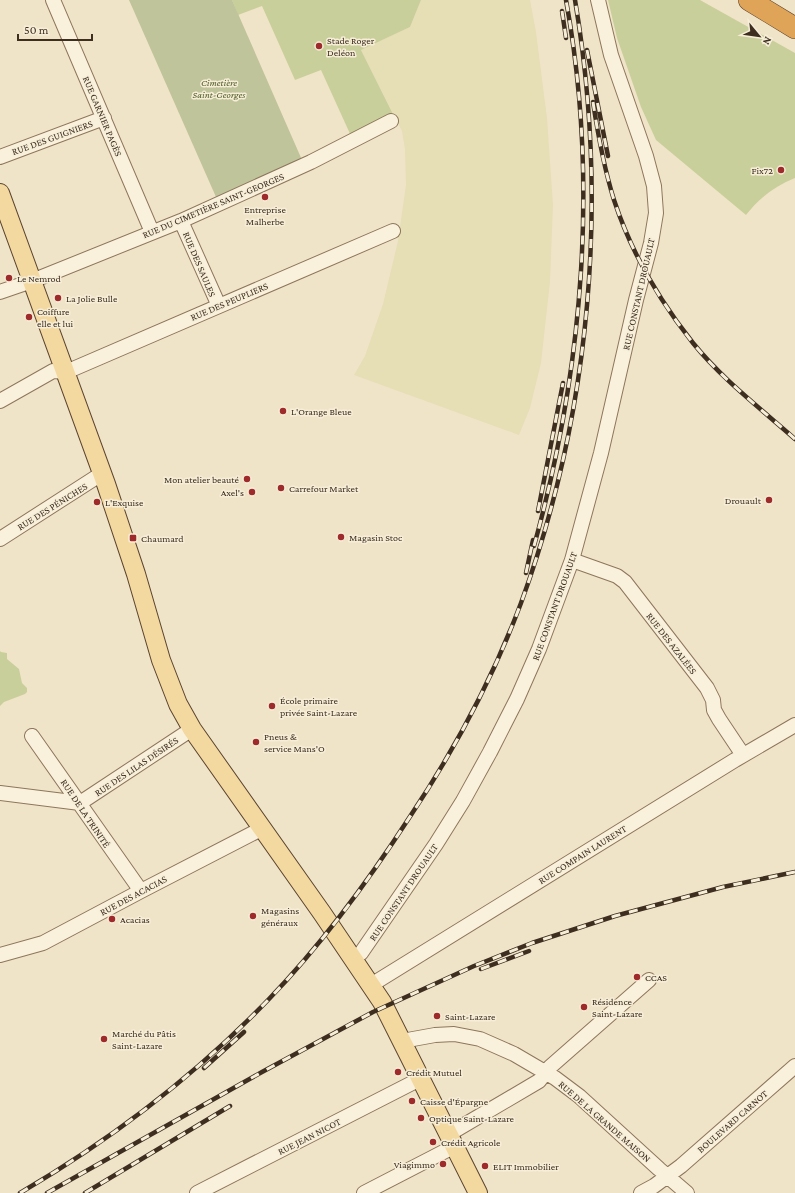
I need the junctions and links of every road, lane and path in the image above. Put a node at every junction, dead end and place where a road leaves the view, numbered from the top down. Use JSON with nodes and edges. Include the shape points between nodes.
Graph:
{"nodes":[{"id":1,"x":53,"y":0,"type":"edge"},
{"id":2,"x":598,"y":0,"type":"edge"},
{"id":3,"x":749,"y":0,"type":"edge"},
{"id":4,"x":776,"y":0,"type":"edge"},
{"id":5,"x":795,"y":12,"type":"edge"},
{"id":6,"x":795,"y":28,"type":"edge"},
{"id":7,"x":104,"y":118,"type":"junction"},
{"id":8,"x":391,"y":121,"type":"dead end"},
{"id":9,"x":0,"y":157,"type":"edge"},
{"id":10,"x":0,"y":193,"type":"edge"},
{"id":11,"x":181,"y":221,"type":"junction"},
{"id":12,"x":393,"y":231,"type":"dead end"},
{"id":13,"x":152,"y":232,"type":"junction"},
{"id":14,"x":32,"y":281,"type":"junction"},
{"id":15,"x":0,"y":292,"type":"edge"},
{"id":16,"x":218,"y":306,"type":"junction"},
{"id":17,"x":66,"y":372,"type":"junction"},
{"id":18,"x":0,"y":401,"type":"edge"},
{"id":19,"x":102,"y":472,"type":"junction"},
{"id":20,"x":0,"y":539,"type":"edge"},
{"id":21,"x":572,"y":560,"type":"junction"},
{"id":22,"x":795,"y":725,"type":"edge"},
{"id":23,"x":192,"y":729,"type":"junction"},
{"id":24,"x":32,"y":736,"type":"dead end"},
{"id":25,"x":743,"y":755,"type":"junction"},
{"id":26,"x":0,"y":793,"type":"edge"},
{"id":27,"x":80,"y":803,"type":"junction"},
{"id":28,"x":263,"y":828,"type":"junction"},
{"id":29,"x":141,"y":891,"type":"junction"},
{"id":30,"x":0,"y":955,"type":"edge"},
{"id":31,"x":353,"y":958,"type":"junction"},
{"id":32,"x":649,"y":980,"type":"dead end"},
{"id":33,"x":371,"y":985,"type":"junction"},
{"id":34,"x":402,"y":1041,"type":"junction"},
{"id":35,"x":795,"y":1066,"type":"edge"},
{"id":36,"x":546,"y":1072,"type":"junction"},
{"id":37,"x":420,"y":1079,"type":"junction"},
{"id":38,"x":452,"y":1140,"type":"junction"},
{"id":39,"x":668,"y":1176,"type":"junction"},
{"id":40,"x":197,"y":1193,"type":"edge"},
{"id":41,"x":364,"y":1193,"type":"edge"},
{"id":42,"x":478,"y":1193,"type":"edge"},
{"id":43,"x":641,"y":1193,"type":"edge"},
{"id":44,"x":687,"y":1193,"type":"edge"}],
"edges":[{"from":1,"to":7,"type":"street","name":"RUE GARNIER PAGÈS"},
{"from":2,"to":21,"type":"street","name":"RUE CONSTANT DROUAULT","via":[[611,55],[646,156],[654,186],[656,213],[601,453]]},
{"from":3,"to":6,"type":"highway"},
{"from":4,"to":5,"type":"highway"},
{"from":7,"to":9,"type":"street","name":"RUE DES GUIGNIERS"},
{"from":7,"to":13,"type":"street","name":"RUE GARNIER PAGÈS"},
{"from":8,"to":11,"type":"street","name":"RUE DU CIMETIÈRE SAINT-GEORGES","via":[[311,162]]},
{"from":10,"to":14,"type":"main road"},
{"from":11,"to":13,"type":"street","name":"RUE DU CIMETIÈRE SAINT-GEORGES"},
{"from":11,"to":16,"type":"street","name":"RUE DES SAULES"},
{"from":12,"to":16,"type":"street","name":"RUE DES PEUPLIERS"},
{"from":13,"to":14,"type":"street","name":"RUE DU CIMETIÈRE SAINT-GEORGES"},
{"from":14,"to":15,"type":"street","name":"RUE DU CIMETIÈRE SAINT-GEORGES"},
{"from":14,"to":17,"type":"main road"},
{"from":16,"to":17,"type":"street","name":"RUE DES PEUPLIERS"},
{"from":17,"to":18,"type":"street","name":"RUE DES PEUPLIERS","via":[[53,372]]},
{"from":17,"to":19,"type":"main road"},
{"from":19,"to":20,"type":"street","name":"RUE DES PÉNICHES"},
{"from":19,"to":23,"type":"main road","via":[[161,660],[178,704]]},
{"from":21,"to":25,"type":"street","name":"RUE DES AZALÉES","via":[[617,576],[625,582],[707,688],[718,719]]},
{"from":21,"to":31,"type":"street","name":"RUE CONSTANT DROUAULT","via":[[539,649],[490,752],[436,844],[361,953]]},
{"from":22,"to":25,"type":"street","name":"RUE COMPAIN LAURENT"},
{"from":23,"to":27,"type":"street","name":"RUE DES LILAS DÉSIRÉS"},
{"from":23,"to":28,"type":"main road"},
{"from":24,"to":27,"type":"street","name":"RUE DE LA TRINITÉ"},
{"from":25,"to":33,"type":"street","name":"RUE COMPAIN LAURENT"},
{"from":26,"to":27,"type":"street"},
{"from":27,"to":29,"type":"street","name":"RUE DE LA TRINITÉ"},
{"from":28,"to":29,"type":"street","name":"RUE DES ACACIAS"},
{"from":28,"to":31,"type":"main road"},
{"from":29,"to":30,"type":"street","name":"RUE DES ACACIAS","via":[[43,943]]},
{"from":31,"to":33,"type":"main road"},
{"from":32,"to":36,"type":"street"},
{"from":33,"to":34,"type":"main road"},
{"from":34,"to":36,"type":"street","name":"RUE DE LA GRANDE MAISON","via":[[454,1034],[480,1039]]},
{"from":34,"to":37,"type":"main road"},
{"from":35,"to":39,"type":"street","name":"BOULEVARD CARNOT"},
{"from":36,"to":38,"type":"street","via":[[539,1081]]},
{"from":36,"to":39,"type":"street","name":"RUE DE LA GRANDE MAISON","via":[[579,1096]]},
{"from":37,"to":38,"type":"main road"},
{"from":37,"to":40,"type":"street","name":"RUE JEAN NICOT"},
{"from":38,"to":41,"type":"street"},
{"from":38,"to":42,"type":"main road"},
{"from":39,"to":43,"type":"street","name":"BOULEVARD CARNOT"},
{"from":39,"to":44,"type":"street","name":"RUE DE LA GRANDE MAISON"}]}
